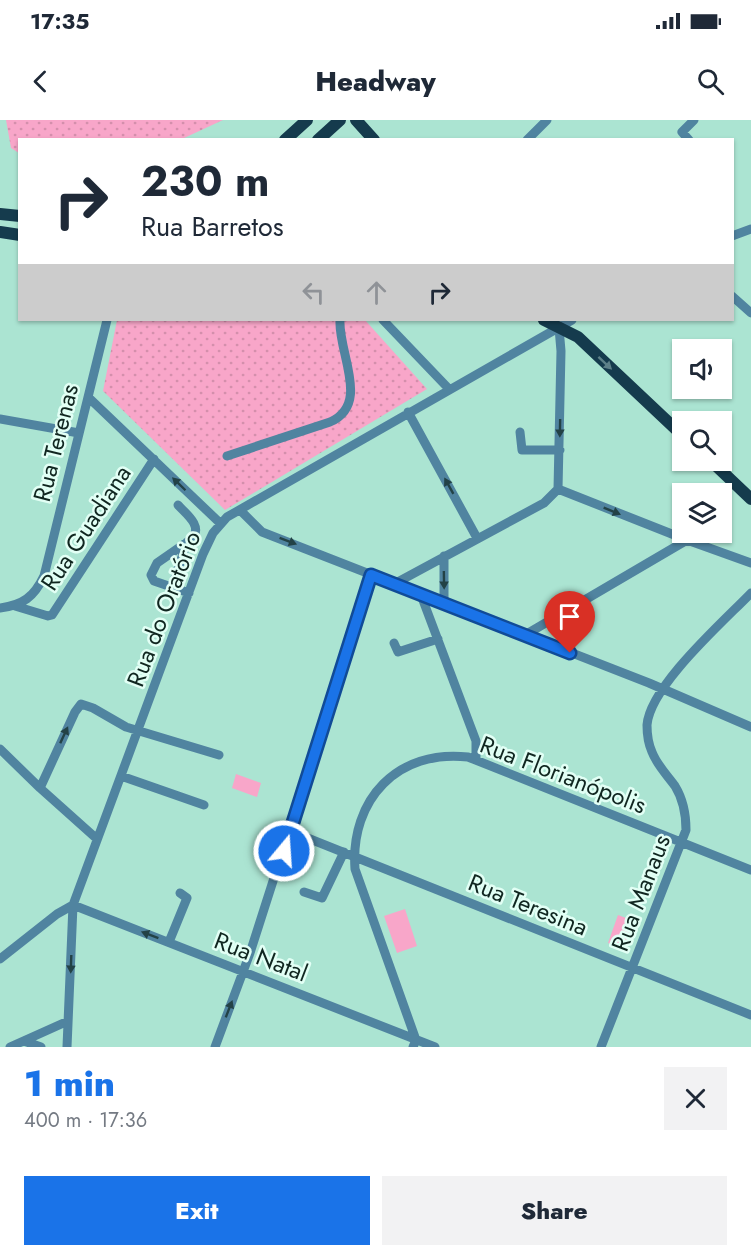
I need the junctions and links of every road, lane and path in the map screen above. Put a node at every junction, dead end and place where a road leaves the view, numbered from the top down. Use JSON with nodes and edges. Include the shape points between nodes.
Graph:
{"nodes":[{"id":1,"x":307,"y":120,"type":"edge"},
{"id":2,"x":340,"y":120,"type":"edge"},
{"id":3,"x":356,"y":120,"type":"edge"},
{"id":4,"x":547,"y":120,"type":"edge"},
{"id":5,"x":694,"y":120,"type":"edge"},
{"id":6,"x":287,"y":138,"type":"edge"},
{"id":7,"x":320,"y":138,"type":"edge"},
{"id":8,"x":372,"y":138,"type":"edge"},
{"id":9,"x":529,"y":138,"type":"edge"},
{"id":10,"x":687,"y":138,"type":"edge"},
{"id":11,"x":0,"y":214,"type":"edge"},
{"id":12,"x":18,"y":216,"type":"edge"},
{"id":13,"x":751,"y":229,"type":"edge"},
{"id":14,"x":0,"y":232,"type":"edge"},
{"id":15,"x":18,"y":235,"type":"edge"},
{"id":16,"x":734,"y":235,"type":"edge"},
{"id":17,"x":734,"y":298,"type":"edge"},
{"id":18,"x":751,"y":314,"type":"edge"},
{"id":19,"x":107,"y":321,"type":"edge"},
{"id":20,"x":340,"y":321,"type":"edge"},
{"id":21,"x":384,"y":321,"type":"edge"},
{"id":22,"x":546,"y":321,"type":"edge"},
{"id":23,"x":570,"y":321,"type":"edge"},
{"id":24,"x":559,"y":328,"type":"junction"},
{"id":25,"x":448,"y":389,"type":"junction"},
{"id":26,"x":88,"y":397,"type":"junction"},
{"id":27,"x":408,"y":412,"type":"junction"},
{"id":28,"x":0,"y":419,"type":"edge"},
{"id":29,"x":672,"y":426,"type":"edge"},
{"id":30,"x":520,"y":432,"type":"dead end"},
{"id":31,"x":79,"y":433,"type":"junction"},
{"id":32,"x":560,"y":450,"type":"junction"},
{"id":33,"x":227,"y":456,"type":"dead end"},
{"id":34,"x":154,"y":459,"type":"junction"},
{"id":35,"x":722,"y":471,"type":"edge"},
{"id":36,"x":558,"y":489,"type":"junction"},
{"id":37,"x":751,"y":499,"type":"edge"},
{"id":38,"x":178,"y":505,"type":"dead end"},
{"id":39,"x":240,"y":510,"type":"junction"},
{"id":40,"x":221,"y":524,"type":"junction"},
{"id":41,"x":672,"y":534,"type":"edge"},
{"id":42,"x":477,"y":538,"type":"junction"},
{"id":43,"x":187,"y":542,"type":"junction"},
{"id":44,"x":682,"y":543,"type":"edge"},
{"id":45,"x":695,"y":543,"type":"edge"},
{"id":46,"x":444,"y":556,"type":"junction"},
{"id":47,"x":751,"y":563,"type":"edge"},
{"id":48,"x":371,"y":575,"type":"junction"},
{"id":49,"x":394,"y":584,"type":"junction"},
{"id":50,"x":172,"y":588,"type":"junction"},
{"id":51,"x":189,"y":593,"type":"junction"},
{"id":52,"x":751,"y":593,"type":"edge"},
{"id":53,"x":422,"y":595,"type":"junction"},
{"id":54,"x":444,"y":604,"type":"junction"},
{"id":55,"x":15,"y":606,"type":"junction"},
{"id":56,"x":0,"y":608,"type":"edge"},
{"id":57,"x":566,"y":611,"type":"junction"},
{"id":58,"x":525,"y":635,"type":"junction"},
{"id":59,"x":438,"y":639,"type":"junction"},
{"id":60,"x":394,"y":643,"type":"dead end"},
{"id":61,"x":570,"y":653,"type":"junction"},
{"id":62,"x":664,"y":689,"type":"junction"},
{"id":63,"x":751,"y":727,"type":"edge"},
{"id":64,"x":138,"y":731,"type":"junction"},
{"id":65,"x":0,"y":749,"type":"edge"},
{"id":66,"x":219,"y":755,"type":"dead end"},
{"id":67,"x":476,"y":760,"type":"junction"},
{"id":68,"x":121,"y":776,"type":"junction"},
{"id":69,"x":40,"y":788,"type":"junction"},
{"id":70,"x":204,"y":805,"type":"dead end"},
{"id":71,"x":290,"y":831,"type":"junction"},
{"id":72,"x":97,"y":839,"type":"junction"},
{"id":73,"x":681,"y":842,"type":"junction"},
{"id":74,"x":344,"y":852,"type":"junction"},
{"id":75,"x":354,"y":856,"type":"junction"},
{"id":76,"x":751,"y":870,"type":"edge"},
{"id":77,"x":304,"y":892,"type":"dead end"},
{"id":78,"x":180,"y":893,"type":"dead end"},
{"id":79,"x":73,"y":905,"type":"junction"},
{"id":80,"x":169,"y":942,"type":"junction"},
{"id":81,"x":0,"y":959,"type":"edge"},
{"id":82,"x":632,"y":968,"type":"junction"},
{"id":83,"x":244,"y":971,"type":"junction"},
{"id":84,"x":751,"y":1015,"type":"edge"},
{"id":85,"x":408,"y":1016,"type":"junction"},
{"id":86,"x":68,"y":1021,"type":"junction"},
{"id":87,"x":397,"y":1032,"type":"junction"},
{"id":88,"x":24,"y":1041,"type":"junction"},
{"id":89,"x":414,"y":1043,"type":"edge"},
{"id":90,"x":10,"y":1047,"type":"edge"},
{"id":91,"x":40,"y":1047,"type":"edge"},
{"id":92,"x":67,"y":1047,"type":"edge"},
{"id":93,"x":215,"y":1047,"type":"edge"},
{"id":94,"x":435,"y":1047,"type":"edge"},
{"id":95,"x":601,"y":1047,"type":"edge"}],
"edges":[{"from":1,"to":6,"type":"main road"},
{"from":2,"to":7,"type":"main road"},
{"from":3,"to":8,"type":"main road"},
{"from":4,"to":9,"type":"street"},
{"from":5,"to":10,"type":"street","via":[[681,132]]},
{"from":11,"to":12,"type":"main road"},
{"from":13,"to":16,"type":"street"},
{"from":14,"to":15,"type":"main road"},
{"from":17,"to":18,"type":"street"},
{"from":19,"to":26,"type":"street","name":"Rua Terenas"},
{"from":20,"to":33,"type":"street","via":[[352,388],[350,403],[342,415]]},
{"from":21,"to":25,"type":"street"},
{"from":22,"to":24,"type":"main road"},
{"from":23,"to":24,"type":"street","name":"Rua do Oratório"},
{"from":24,"to":25,"type":"street","name":"Rua do Oratório"},
{"from":24,"to":29,"type":"main road","one_way":true,"via":[[578,338]]},
{"from":24,"to":32,"type":"street","one_way":true},
{"from":25,"to":27,"type":"street","name":"Rua do Oratório"},
{"from":26,"to":31,"type":"street","name":"Rua Terenas"},
{"from":26,"to":34,"type":"street"},
{"from":27,"to":39,"type":"street","name":"Rua do Oratório"},
{"from":42,"to":27,"type":"street","one_way":true},
{"from":28,"to":31,"type":"street"},
{"from":30,"to":32,"type":"street","via":[[522,450]]},
{"from":31,"to":55,"type":"street","name":"Rua Terenas","via":[[44,576],[32,595]]},
{"from":32,"to":36,"type":"street"},
{"from":40,"to":34,"type":"street","one_way":true},
{"from":34,"to":55,"type":"street","name":"Rua Guadiana","via":[[52,615]]},
{"from":35,"to":37,"type":"main road"},
{"from":36,"to":41,"type":"street","one_way":true},
{"from":36,"to":42,"type":"street","via":[[544,502]]},
{"from":38,"to":43,"type":"street","via":[[195,524],[196,534]]},
{"from":39,"to":40,"type":"street","name":"Rua do Oratório"},
{"from":39,"to":48,"type":"street","one_way":true,"via":[[262,532]]},
{"from":40,"to":51,"type":"street","name":"Rua do Oratório","via":[[213,533]]},
{"from":42,"to":46,"type":"street"},
{"from":43,"to":50,"type":"street"},
{"from":43,"to":50,"type":"street","via":[[152,570],[153,579]]},
{"from":44,"to":57,"type":"street"},
{"from":45,"to":47,"type":"street"},
{"from":46,"to":49,"type":"street"},
{"from":46,"to":54,"type":"street","one_way":true},
{"from":48,"to":49,"type":"street"},
{"from":48,"to":71,"type":"street"},
{"from":49,"to":53,"type":"street"},
{"from":50,"to":51,"type":"street"},
{"from":51,"to":64,"type":"street","name":"Rua do Oratório"},
{"from":52,"to":62,"type":"street","name":"Rua Manaus"},
{"from":53,"to":54,"type":"street"},
{"from":53,"to":59,"type":"street"},
{"from":54,"to":58,"type":"street"},
{"from":55,"to":56,"type":"street"},
{"from":57,"to":58,"type":"street"},
{"from":57,"to":61,"type":"street"},
{"from":58,"to":61,"type":"street"},
{"from":59,"to":60,"type":"street","via":[[398,652]]},
{"from":59,"to":67,"type":"street","via":[[476,741]]},
{"from":61,"to":62,"type":"street"},
{"from":62,"to":63,"type":"street"},
{"from":62,"to":73,"type":"street","name":"Rua Manaus","via":[[647,723],[648,742],[676,788],[686,816]]},
{"from":64,"to":66,"type":"street"},
{"from":64,"to":68,"type":"street","name":"Rua do Oratório"},
{"from":69,"to":64,"type":"street","one_way":true,"via":[[81,704]]},
{"from":65,"to":69,"type":"street"},
{"from":67,"to":73,"type":"street","name":"Rua Florianópolis"},
{"from":67,"to":75,"type":"street","name":"Rua Florianópolis","via":[[451,755],[416,762],[384,782],[357,830]]},
{"from":68,"to":70,"type":"street"},
{"from":68,"to":72,"type":"street","name":"Rua do Oratório"},
{"from":69,"to":72,"type":"street"},
{"from":71,"to":74,"type":"street","name":"Rua Teresina"},
{"from":71,"to":83,"type":"street"},
{"from":72,"to":79,"type":"street","name":"Rua do Oratório"},
{"from":73,"to":76,"type":"street","name":"Rua Florianópolis"},
{"from":73,"to":82,"type":"street","name":"Rua Manaus"},
{"from":74,"to":75,"type":"street","name":"Rua Teresina"},
{"from":74,"to":77,"type":"street","via":[[322,898]]},
{"from":75,"to":82,"type":"street","name":"Rua Teresina"},
{"from":75,"to":85,"type":"street","name":"Rua Florianópolis","via":[[355,869]]},
{"from":78,"to":80,"type":"street","via":[[187,898]]},
{"from":80,"to":79,"type":"street","name":"Rua Natal","one_way":true},
{"from":79,"to":81,"type":"street"},
{"from":79,"to":86,"type":"street","name":"Rua do Oratório","one_way":true},
{"from":80,"to":83,"type":"street","name":"Rua Natal"},
{"from":82,"to":84,"type":"street","name":"Rua Teresina"},
{"from":82,"to":95,"type":"street","name":"Rua Manaus"},
{"from":83,"to":87,"type":"street","name":"Rua Natal"},
{"from":93,"to":83,"type":"street","one_way":true},
{"from":85,"to":87,"type":"street"},
{"from":85,"to":89,"type":"street","name":"Rua Florianópolis"},
{"from":86,"to":88,"type":"street"},
{"from":86,"to":92,"type":"street","name":"Rua do Oratório"},
{"from":87,"to":89,"type":"street","name":"Rua Natal"},
{"from":88,"to":90,"type":"street"},
{"from":88,"to":91,"type":"street"},
{"from":89,"to":94,"type":"street","name":"Rua Natal"}]}
